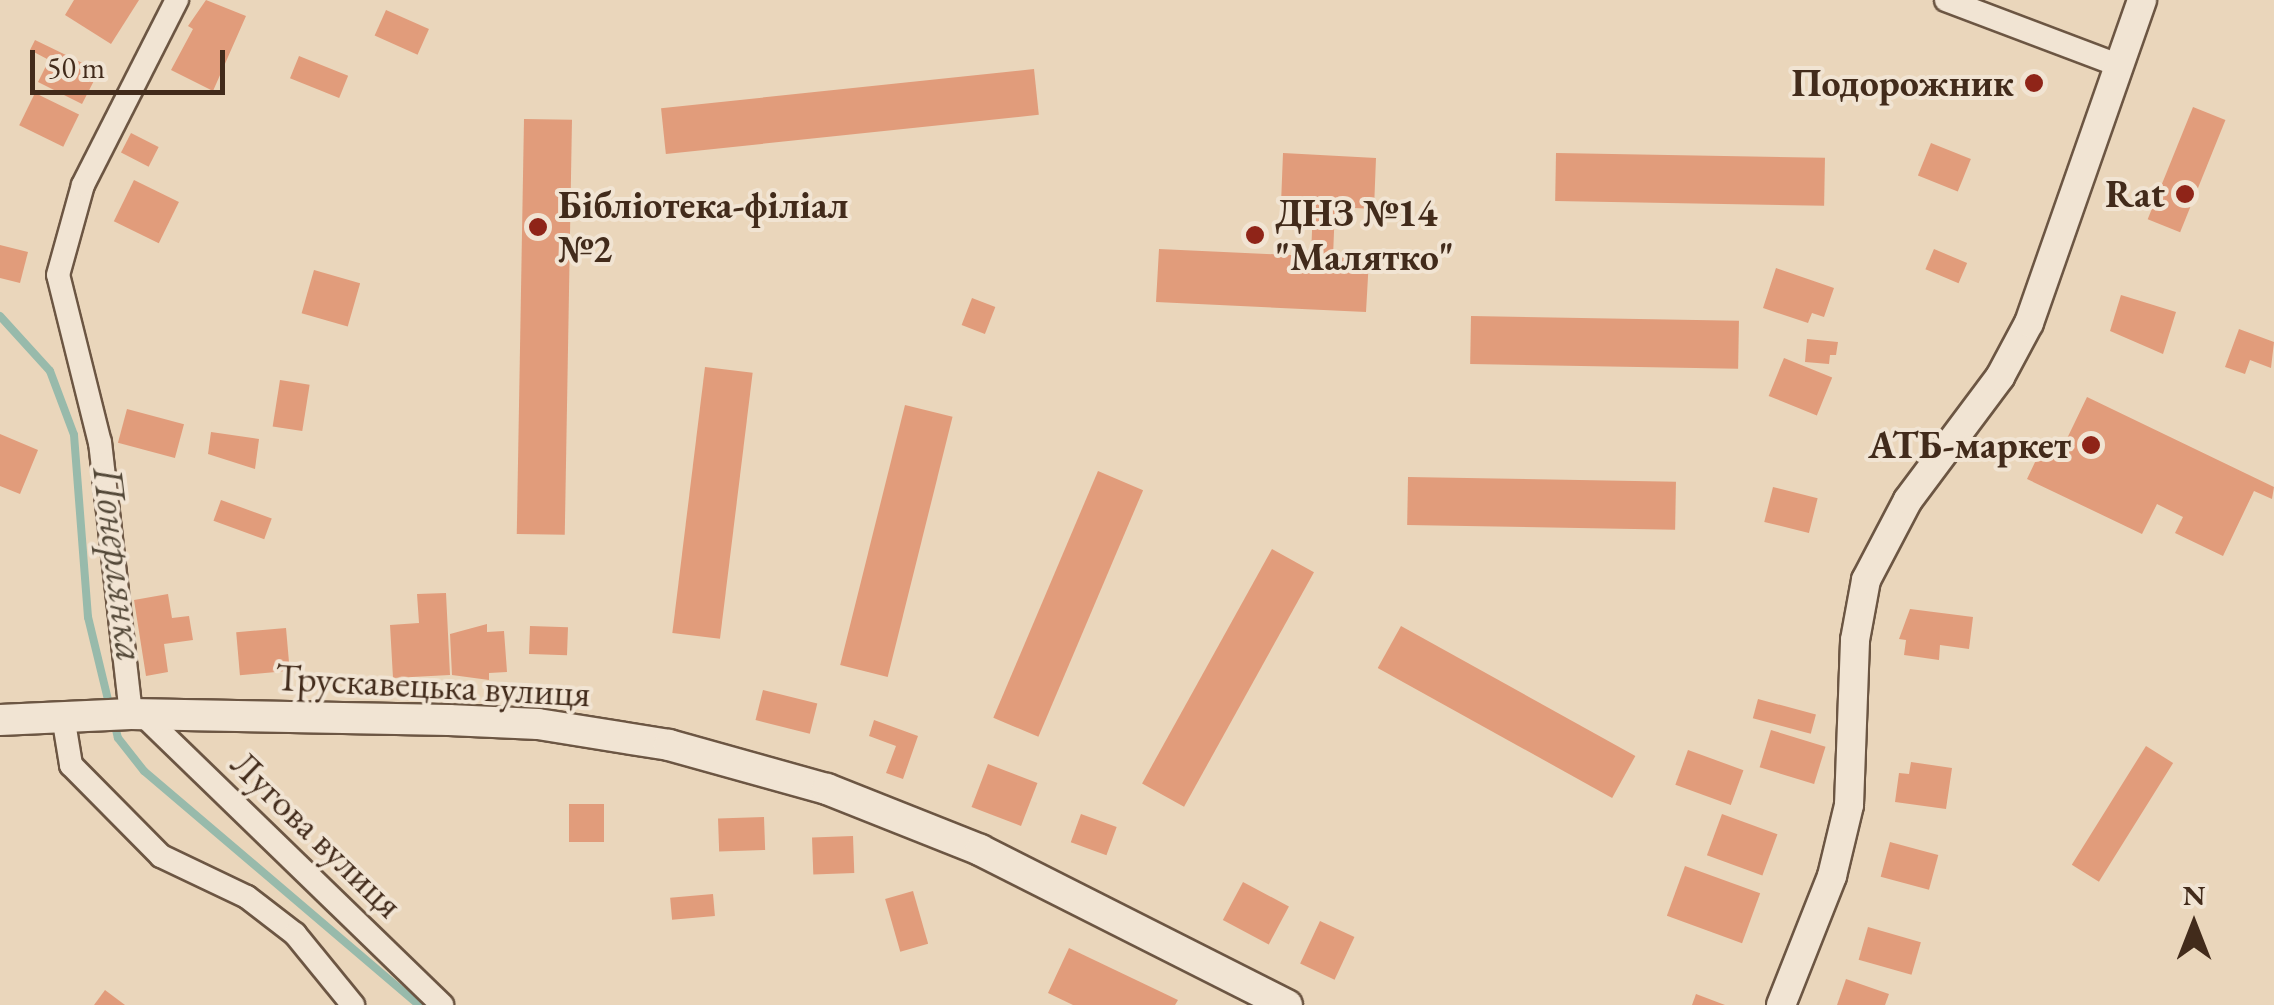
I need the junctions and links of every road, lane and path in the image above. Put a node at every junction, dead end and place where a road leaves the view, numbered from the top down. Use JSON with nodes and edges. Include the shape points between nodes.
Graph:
{"nodes":[{"id":1,"x":177,"y":0,"type":"edge"},
{"id":2,"x":1946,"y":0,"type":"edge"},
{"id":3,"x":2142,"y":0,"type":"edge"},
{"id":4,"x":2118,"y":65,"type":"junction"},
{"id":5,"x":132,"y":714,"type":"junction"},
{"id":6,"x":76,"y":716,"type":"junction"},
{"id":7,"x":0,"y":720,"type":"edge"},
{"id":8,"x":353,"y":1005,"type":"edge"},
{"id":9,"x":442,"y":1005,"type":"edge"},
{"id":10,"x":1287,"y":1005,"type":"edge"},
{"id":11,"x":1781,"y":1005,"type":"edge"}],
"edges":[{"from":1,"to":5,"type":"street","via":[[83,185],[58,275],[104,462]]},
{"from":2,"to":4,"type":"street"},
{"from":3,"to":4,"type":"street"},
{"from":4,"to":11,"type":"street","via":[[2029,324],[2000,376],[1908,500],[1866,580],[1855,640],[1849,805],[1832,876]]},
{"from":5,"to":6,"type":"main road","name":"Трускавецька вулиця"},
{"from":5,"to":9,"type":"street","name":"Лугова вулиця"},
{"from":5,"to":10,"type":"main road","name":"Трускавецька вулиця","via":[[538,724],[685,749],[826,789],[980,850]]},
{"from":6,"to":7,"type":"main road","name":"Трускавецька вулиця"},
{"from":6,"to":8,"type":"street","via":[[71,765],[161,856],[248,898],[296,934]]}]}
